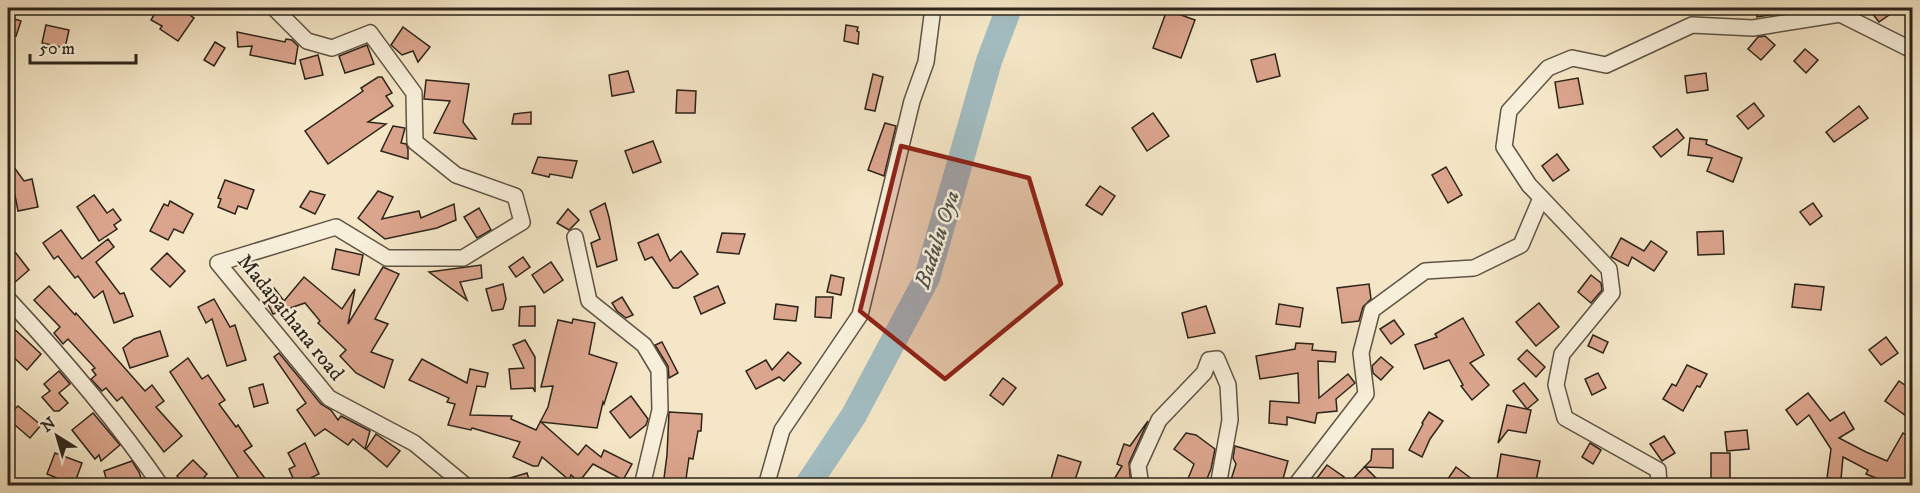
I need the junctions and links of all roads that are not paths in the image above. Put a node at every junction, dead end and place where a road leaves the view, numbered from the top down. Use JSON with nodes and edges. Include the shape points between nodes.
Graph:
{"nodes":[{"id":1,"x":274,"y":8,"type":"edge"},
{"id":2,"x":933,"y":8,"type":"edge"},
{"id":3,"x":1912,"y":50,"type":"edge"},
{"id":4,"x":1541,"y":198,"type":"junction"},
{"id":5,"x":575,"y":237,"type":"dead end"},
{"id":6,"x":8,"y":299,"type":"edge"},
{"id":7,"x":616,"y":321,"type":"junction"},
{"id":8,"x":598,"y":327,"type":"dead end"},
{"id":9,"x":161,"y":486,"type":"edge"},
{"id":10,"x":466,"y":486,"type":"edge"},
{"id":11,"x":642,"y":486,"type":"edge"},
{"id":12,"x":766,"y":486,"type":"edge"},
{"id":13,"x":1141,"y":486,"type":"edge"},
{"id":14,"x":1218,"y":486,"type":"edge"},
{"id":15,"x":1295,"y":486,"type":"edge"},
{"id":16,"x":1659,"y":486,"type":"edge"}],
"edges":[{"from":1,"to":10,"type":"street","name":"Madapathana road","via":[[307,41],[316,44],[332,48],[370,33],[414,93],[415,142],[456,175],[514,196],[522,222],[463,258],[387,258],[336,227],[218,263],[329,398],[414,443]]},
{"from":2,"to":12,"type":"street","via":[[926,62],[912,101],[860,315],[782,430]]},
{"from":3,"to":4,"type":"street","via":[[1840,14],[1753,28],[1692,26],[1606,65],[1572,58],[1548,68],[1509,111],[1504,147]]},
{"from":4,"to":15,"type":"street","via":[[1521,245],[1474,268],[1425,271],[1372,310],[1361,352],[1366,394]]},
{"from":4,"to":16,"type":"street","via":[[1609,269],[1611,293],[1562,354],[1556,385],[1566,418],[1658,470]]},
{"from":5,"to":7,"type":"street","via":[[589,301]]},
{"from":6,"to":9,"type":"street","via":[[63,358]]},
{"from":7,"to":8,"type":"street"},
{"from":7,"to":11,"type":"street","via":[[644,345],[659,370],[660,410]]},
{"from":13,"to":14,"type":"street","via":[[1138,466],[1159,420],[1204,373],[1209,360],[1216,359],[1228,385],[1230,420]]}]}
